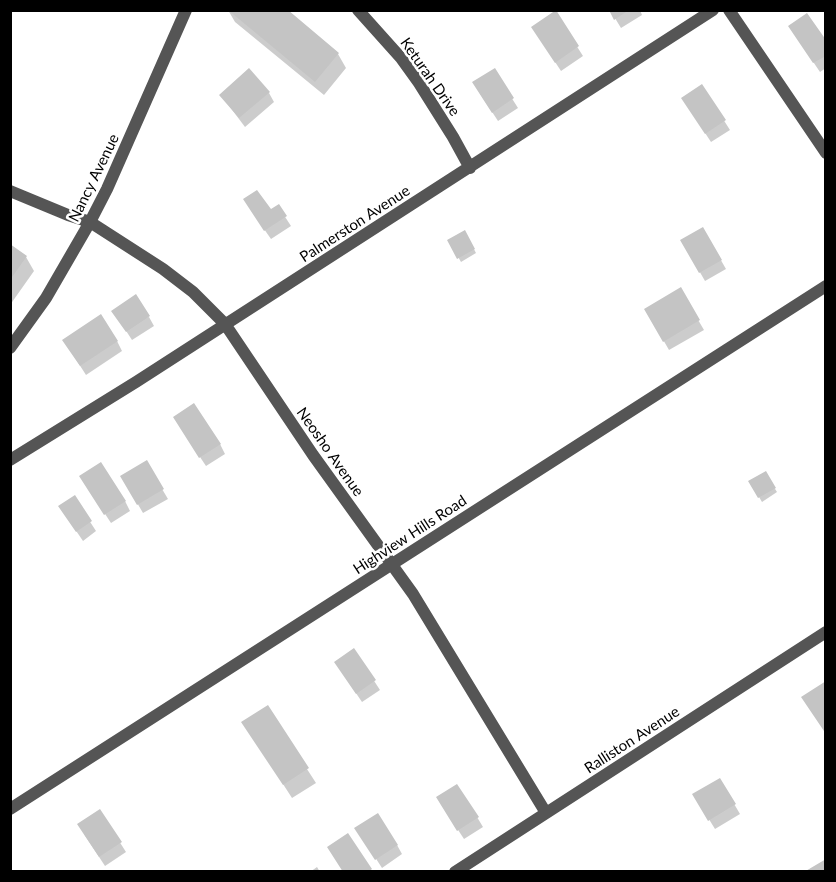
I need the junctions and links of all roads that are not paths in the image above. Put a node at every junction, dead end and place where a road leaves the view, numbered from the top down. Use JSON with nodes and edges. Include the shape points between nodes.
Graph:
{"nodes":[{"id":1,"x":186,"y":10,"type":"edge"},
{"id":2,"x":358,"y":10,"type":"edge"},
{"id":3,"x":714,"y":10,"type":"edge"},
{"id":4,"x":729,"y":10,"type":"edge"},
{"id":5,"x":825,"y":153,"type":"edge"},
{"id":6,"x":470,"y":168,"type":"junction"},
{"id":7,"x":10,"y":191,"type":"edge"},
{"id":8,"x":90,"y":222,"type":"junction"},
{"id":9,"x":825,"y":286,"type":"edge"},
{"id":10,"x":225,"y":324,"type":"junction"},
{"id":11,"x":10,"y":348,"type":"edge"},
{"id":12,"x":10,"y":460,"type":"edge"},
{"id":13,"x":391,"y":565,"type":"junction"},
{"id":14,"x":825,"y":632,"type":"edge"},
{"id":15,"x":10,"y":809,"type":"edge"},
{"id":16,"x":546,"y":813,"type":"junction"},
{"id":17,"x":455,"y":872,"type":"edge"}],
"edges":[{"from":1,"to":8,"type":"street","name":"Nancy Avenue"},
{"from":2,"to":6,"type":"street","name":"Keturah Drive","via":[[419,82]]},
{"from":3,"to":6,"type":"street","name":"Palmerston Avenue"},
{"from":4,"to":5,"type":"street"},
{"from":6,"to":10,"type":"street","name":"Palmerston Avenue"},
{"from":7,"to":8,"type":"street","name":"Neosho Avenue"},
{"from":8,"to":10,"type":"street","name":"Neosho Avenue","via":[[163,269]]},
{"from":8,"to":11,"type":"street","name":"Nancy Avenue","via":[[46,298]]},
{"from":9,"to":13,"type":"street","name":"Highview Hills Road"},
{"from":10,"to":12,"type":"street","name":"Palmerston Avenue"},
{"from":10,"to":13,"type":"street","name":"Neosho Avenue"},
{"from":13,"to":15,"type":"street","name":"Highview Hills Road"},
{"from":13,"to":16,"type":"street","name":"Neosho Avenue","via":[[438,633]]},
{"from":14,"to":16,"type":"street","name":"Ralliston Avenue"},
{"from":16,"to":17,"type":"street","name":"Ralliston Avenue"}]}
